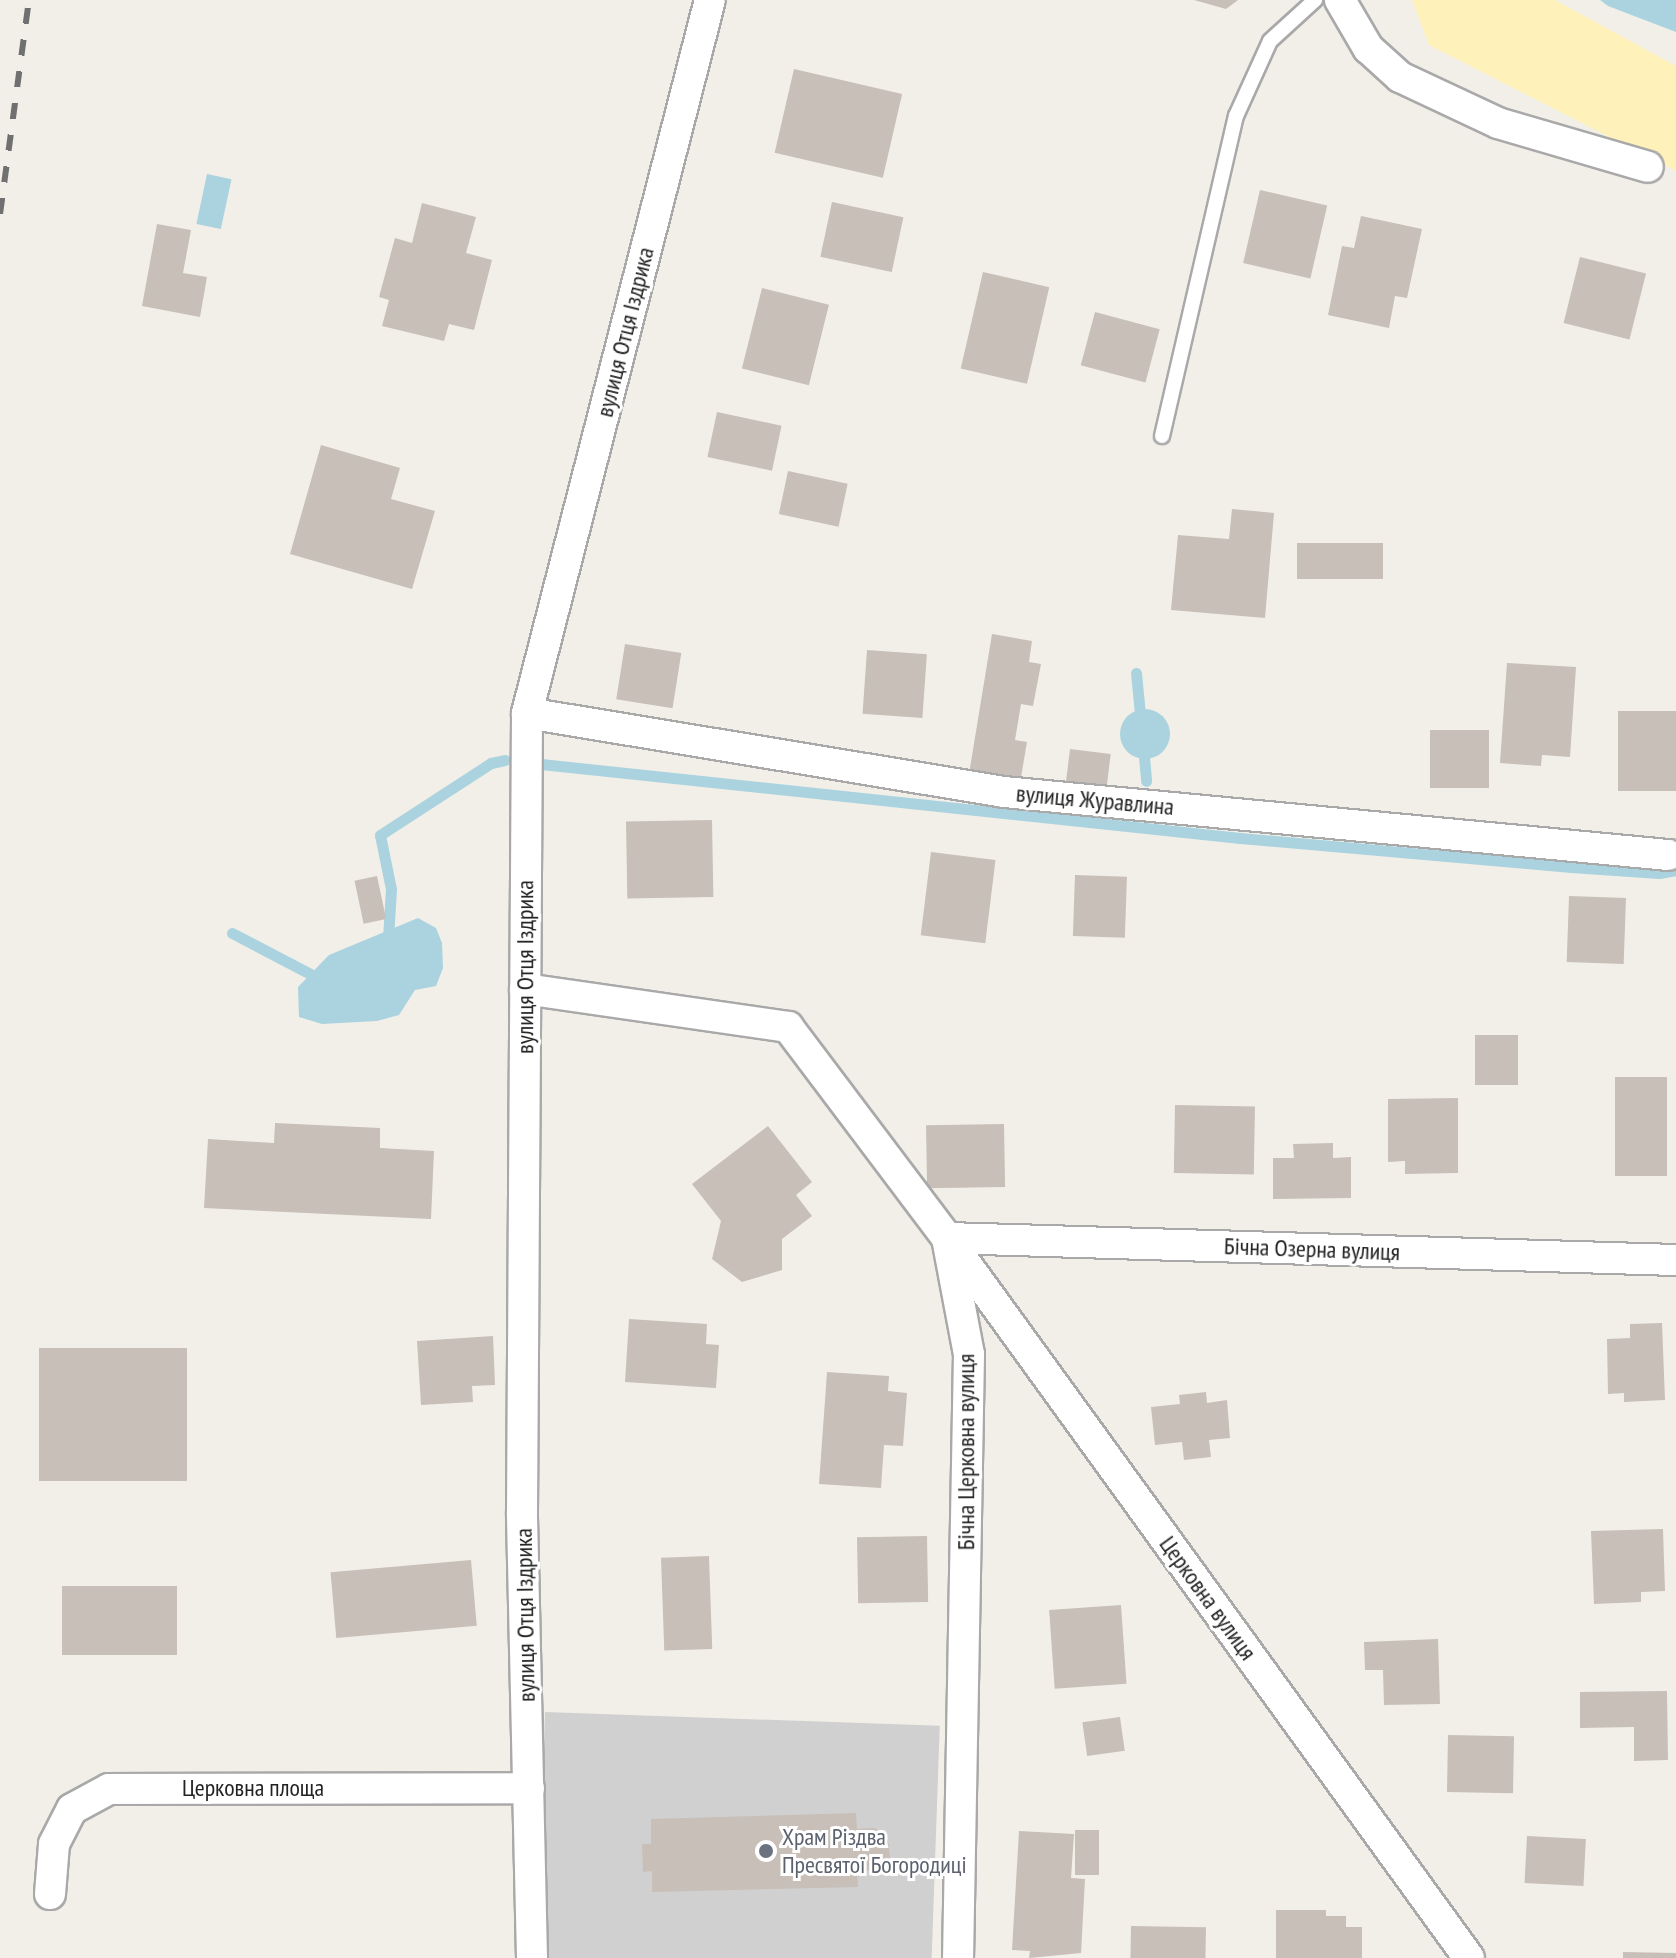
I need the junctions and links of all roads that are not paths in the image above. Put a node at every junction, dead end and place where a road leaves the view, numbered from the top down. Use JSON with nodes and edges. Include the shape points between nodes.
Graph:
{"nodes":[{"id":1,"x":710,"y":0,"type":"edge"},
{"id":2,"x":1315,"y":0,"type":"edge"},
{"id":3,"x":1340,"y":0,"type":"edge"},
{"id":4,"x":1648,"y":167,"type":"dead end"},
{"id":5,"x":1162,"y":436,"type":"dead end"},
{"id":6,"x":527,"y":713,"type":"junction"},
{"id":7,"x":1668,"y":855,"type":"dead end"},
{"id":8,"x":525,"y":989,"type":"junction"},
{"id":9,"x":947,"y":1238,"type":"junction"},
{"id":10,"x":1676,"y":1260,"type":"edge"},
{"id":11,"x":529,"y":1788,"type":"junction"},
{"id":12,"x":50,"y":1894,"type":"dead end"},
{"id":13,"x":532,"y":1958,"type":"edge"},
{"id":14,"x":958,"y":1958,"type":"edge"},
{"id":15,"x":1469,"y":1958,"type":"edge"}],
"edges":[{"from":1,"to":6,"type":"street","name":"вулиця Отця Іздрика"},
{"from":2,"to":5,"type":"lane","via":[[1270,41],[1236,116]]},
{"from":3,"to":4,"type":"street","via":[[1368,48],[1400,77],[1498,123]]},
{"from":6,"to":7,"type":"street","name":"вулиця Журавлина","via":[[1004,792]]},
{"from":6,"to":8,"type":"street","name":"вулиця Отця Іздрика"},
{"from":8,"to":9,"type":"street","name":"Бічна Церковна вулиця","via":[[788,1027]]},
{"from":8,"to":11,"type":"street","name":"вулиця Отця Іздрика","via":[[522,1512]]},
{"from":9,"to":10,"type":"street","name":"Бічна Озерна вулиця"},
{"from":9,"to":14,"type":"street","name":"Бічна Церковна вулиця","via":[[969,1354]]},
{"from":9,"to":15,"type":"street","name":"Церковна вулиця"},
{"from":11,"to":12,"type":"street","name":"Церковна площа","via":[[109,1789],[72,1809],[54,1844]]},
{"from":11,"to":13,"type":"street","name":"вулиця Отця Іздрика"}]}
